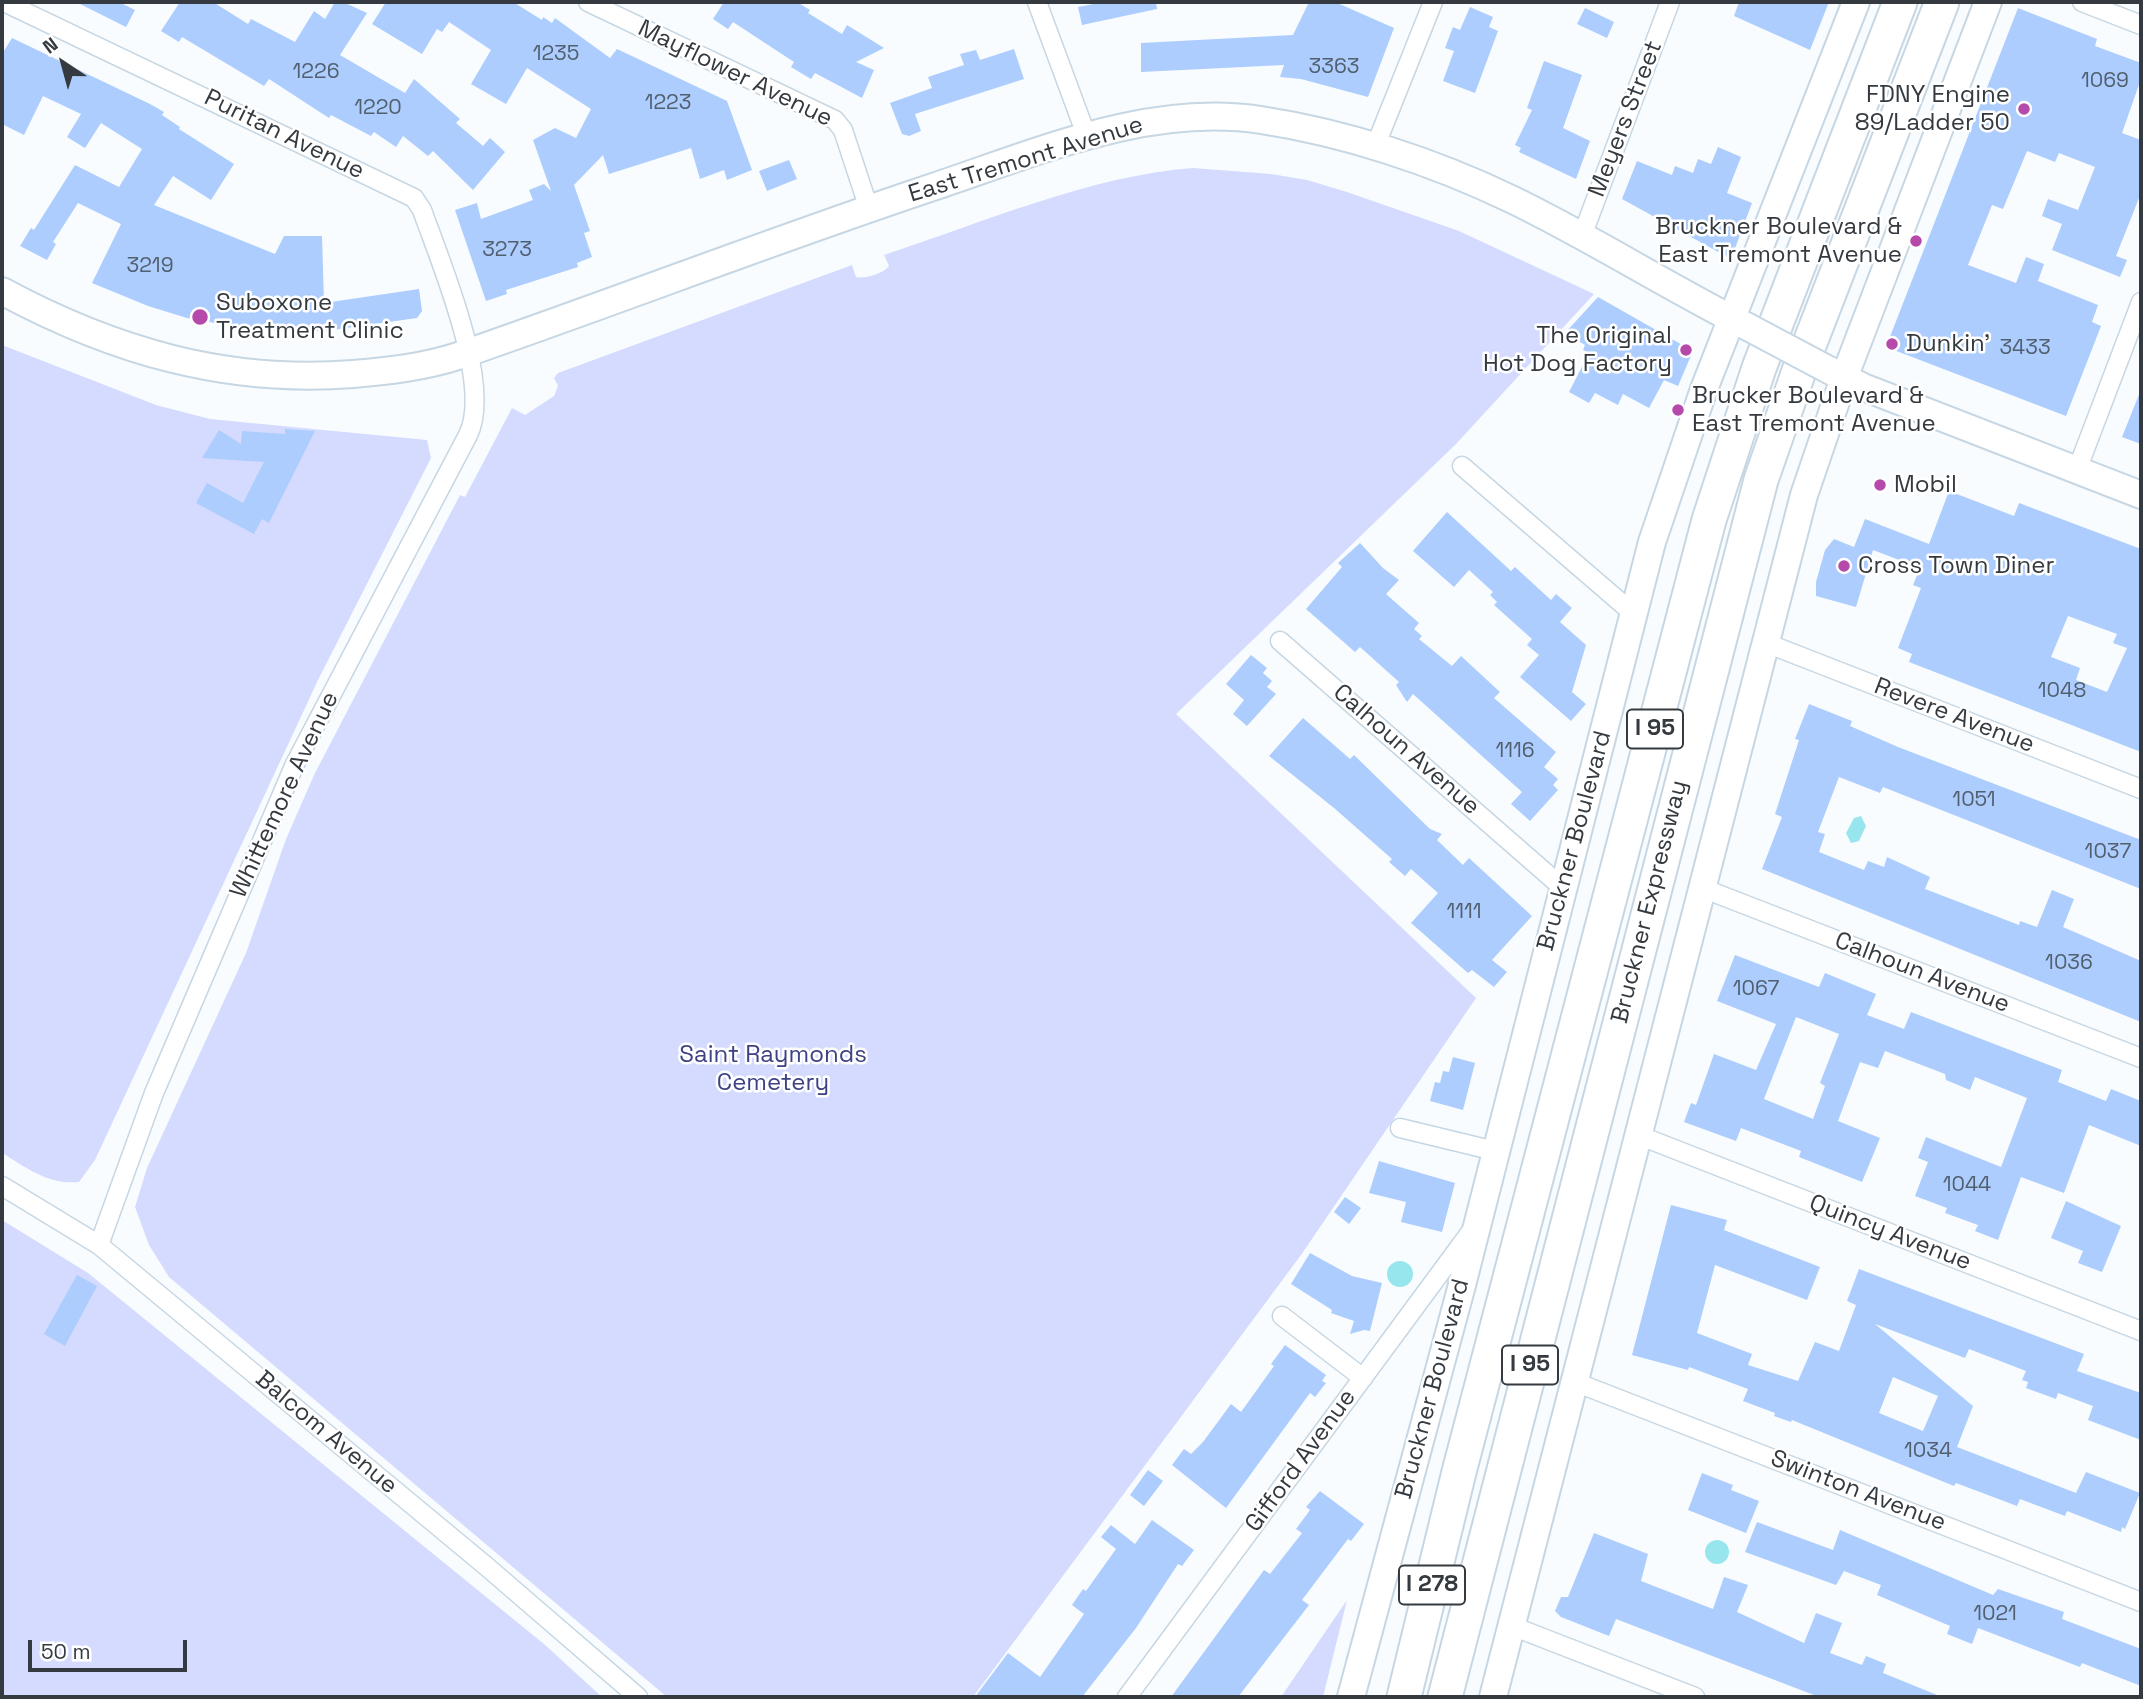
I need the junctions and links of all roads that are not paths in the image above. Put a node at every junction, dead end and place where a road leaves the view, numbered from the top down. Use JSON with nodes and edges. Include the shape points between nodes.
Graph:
{"nodes":[{"id":1,"x":4,"y":2,"type":"edge"},
{"id":2,"x":588,"y":2,"type":"edge"},
{"id":3,"x":1037,"y":2,"type":"edge"},
{"id":4,"x":1433,"y":2,"type":"edge"},
{"id":5,"x":1670,"y":2,"type":"edge"},
{"id":6,"x":1856,"y":2,"type":"edge"},
{"id":7,"x":1900,"y":2,"type":"edge"},
{"id":8,"x":1942,"y":2,"type":"edge"},
{"id":9,"x":1988,"y":2,"type":"edge"},
{"id":10,"x":2082,"y":2,"type":"edge"},
{"id":11,"x":2141,"y":25,"type":"edge"},
{"id":12,"x":1087,"y":137,"type":"junction"},
{"id":13,"x":1375,"y":147,"type":"junction"},
{"id":14,"x":869,"y":209,"type":"junction"},
{"id":15,"x":1582,"y":236,"type":"junction"},
{"id":16,"x":2,"y":292,"type":"edge"},
{"id":17,"x":2141,"y":302,"type":"edge"},
{"id":18,"x":1740,"y":323,"type":"junction"},
{"id":19,"x":468,"y":353,"type":"junction"},
{"id":20,"x":1836,"y":374,"type":"junction"},
{"id":21,"x":1462,"y":466,"type":"dead end"},
{"id":22,"x":2077,"y":470,"type":"junction"},
{"id":23,"x":2141,"y":495,"type":"edge"},
{"id":24,"x":1634,"y":614,"type":"junction"},
{"id":25,"x":1280,"y":641,"type":"dead end"},
{"id":26,"x":1766,"y":643,"type":"junction"},
{"id":27,"x":2141,"y":789,"type":"edge"},
{"id":28,"x":1563,"y":888,"type":"junction"},
{"id":29,"x":1702,"y":888,"type":"junction"},
{"id":30,"x":2141,"y":1058,"type":"edge"},
{"id":31,"x":1400,"y":1128,"type":"dead end"},
{"id":32,"x":1639,"y":1135,"type":"junction"},
{"id":33,"x":1495,"y":1152,"type":"junction"},
{"id":34,"x":2,"y":1186,"type":"edge"},
{"id":35,"x":1476,"y":1224,"type":"junction"},
{"id":36,"x":99,"y":1245,"type":"junction"},
{"id":37,"x":1282,"y":1315,"type":"dead end"},
{"id":38,"x":2141,"y":1331,"type":"edge"},
{"id":39,"x":1363,"y":1378,"type":"junction"},
{"id":40,"x":1575,"y":1382,"type":"junction"},
{"id":41,"x":1459,"y":1472,"type":"junction"},
{"id":42,"x":1477,"y":1573,"type":"junction"},
{"id":43,"x":2141,"y":1602,"type":"edge"},
{"id":44,"x":1511,"y":1626,"type":"junction"},
{"id":45,"x":638,"y":1697,"type":"edge"},
{"id":46,"x":1127,"y":1697,"type":"edge"},
{"id":47,"x":1351,"y":1697,"type":"edge"},
{"id":48,"x":1394,"y":1697,"type":"edge"},
{"id":49,"x":1404,"y":1697,"type":"edge"},
{"id":50,"x":1445,"y":1697,"type":"edge"},
{"id":51,"x":1458,"y":1697,"type":"edge"},
{"id":52,"x":1493,"y":1697,"type":"edge"},
{"id":53,"x":1695,"y":1697,"type":"edge"}],
"edges":[{"from":1,"to":19,"type":"street","name":"Puritan Avenue","via":[[414,198],[427,223]]},
{"from":2,"to":14,"type":"street","name":"Mayflower Avenue","via":[[835,120],[843,130]]},
{"from":3,"to":12,"type":"street"},
{"from":4,"to":13,"type":"street"},
{"from":5,"to":15,"type":"street","name":"Meyers Street"},
{"from":6,"to":18,"type":"main road","name":"Bruckner Boulevard"},
{"from":7,"to":41,"type":"highway","name":"Bruckner Expressway","number":"I 95","via":[[1720,481]]},
{"from":8,"to":42,"type":"highway","name":"Bruckner Expressway","number":"I 95","via":[[1761,480]]},
{"from":9,"to":20,"type":"main road"},
{"from":10,"to":11,"type":"street"},
{"from":12,"to":13,"type":"main road","name":"East Tremont Avenue","via":[[1153,121],[1234,117],[1296,126]]},
{"from":12,"to":14,"type":"main road","name":"East Tremont Avenue"},
{"from":13,"to":15,"type":"main road","name":"East Tremont Avenue","via":[[1499,194]]},
{"from":14,"to":19,"type":"main road","name":"East Tremont Avenue"},
{"from":15,"to":18,"type":"main road","name":"East Tremont Avenue"},
{"from":16,"to":19,"type":"main road","name":"East Tremont Avenue","via":[[134,350],[232,373],[364,373]]},
{"from":17,"to":22,"type":"street"},
{"from":18,"to":20,"type":"main road","name":"East Tremont Avenue","bridge":true},
{"from":18,"to":24,"type":"main road","name":"Bruckner Boulevard","via":[[1689,428]]},
{"from":19,"to":36,"type":"street","name":"Whittemore Avenue","via":[[475,408],[472,428],[295,764],[154,1093]]},
{"from":20,"to":22,"type":"main road","name":"East Tremont Avenue"},
{"from":20,"to":26,"type":"main road"},
{"from":21,"to":24,"type":"street"},
{"from":22,"to":23,"type":"main road","name":"East Tremont Avenue"},
{"from":24,"to":28,"type":"main road","name":"Bruckner Boulevard"},
{"from":25,"to":28,"type":"street","name":"Calhoun Avenue"},
{"from":26,"to":27,"type":"street","name":"Revere Avenue"},
{"from":26,"to":29,"type":"main road"},
{"from":28,"to":33,"type":"main road","name":"Bruckner Boulevard"},
{"from":29,"to":30,"type":"street","name":"Calhoun Avenue"},
{"from":29,"to":32,"type":"main road"},
{"from":31,"to":33,"type":"street"},
{"from":32,"to":38,"type":"street","name":"Quincy Avenue"},
{"from":32,"to":40,"type":"main road"},
{"from":33,"to":35,"type":"main road","name":"Bruckner Boulevard"},
{"from":34,"to":36,"type":"street","name":"Balcom Avenue"},
{"from":35,"to":39,"type":"street","name":"Gifford Avenue"},
{"from":35,"to":47,"type":"main road","name":"Bruckner Boulevard"},
{"from":36,"to":45,"type":"street","name":"Balcom Avenue"},
{"from":37,"to":39,"type":"street"},
{"from":39,"to":46,"type":"street","name":"Gifford Avenue"},
{"from":40,"to":43,"type":"street","name":"Swinton Avenue"},
{"from":40,"to":44,"type":"main road"},
{"from":41,"to":48,"type":"highway","number":"I 95"},
{"from":41,"to":49,"type":"highway","name":"Bruckner Expressway","number":"I 278"},
{"from":42,"to":50,"type":"highway","name":"Bruckner Expressway","number":"I 95"},
{"from":42,"to":51,"type":"highway"},
{"from":44,"to":52,"type":"main road"},
{"from":44,"to":53,"type":"street"}]}
